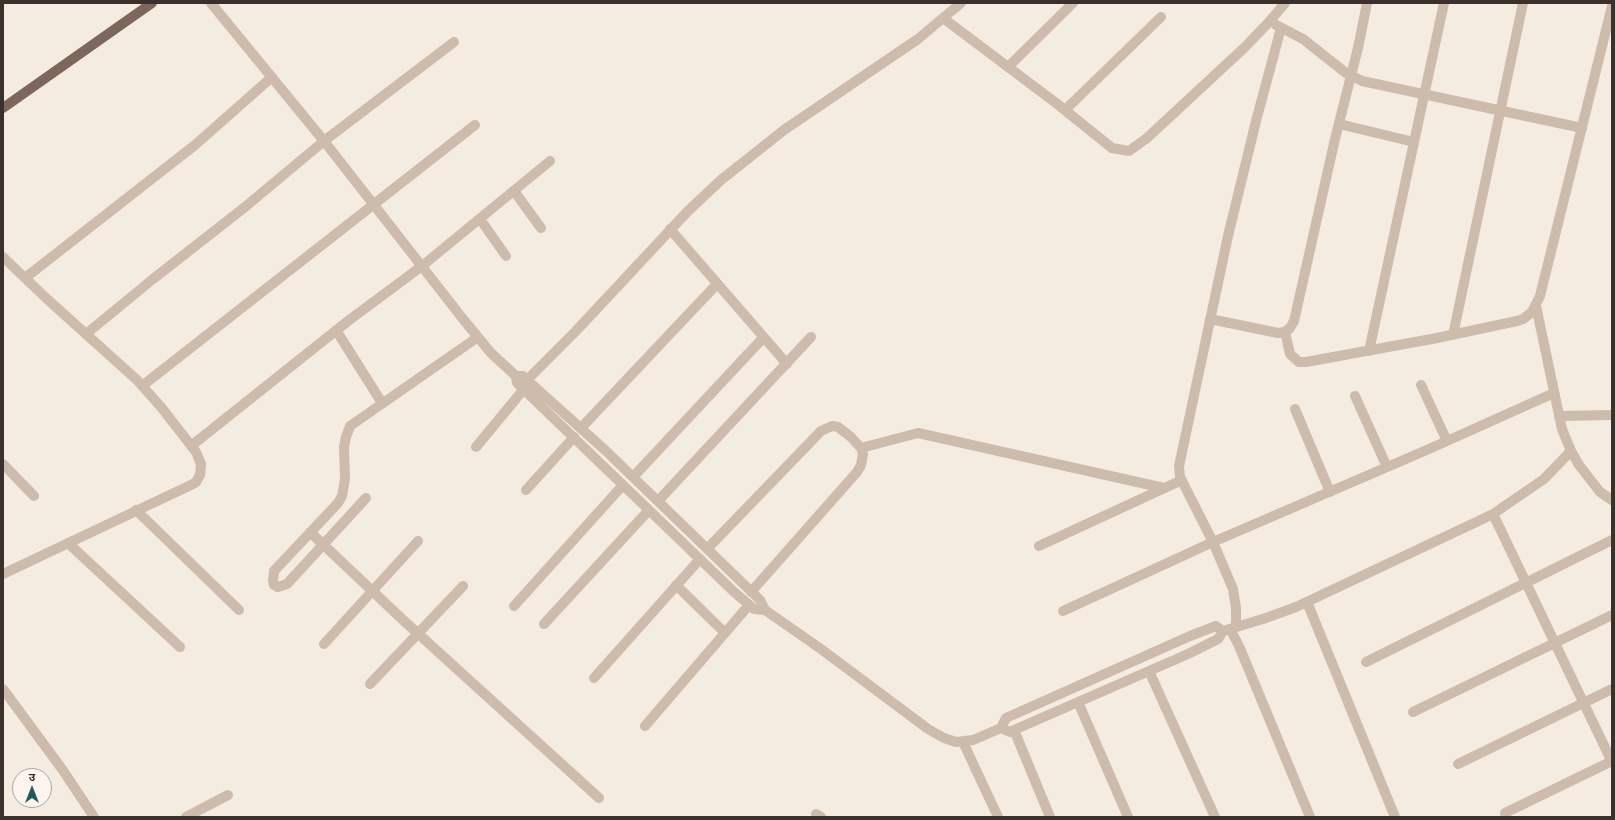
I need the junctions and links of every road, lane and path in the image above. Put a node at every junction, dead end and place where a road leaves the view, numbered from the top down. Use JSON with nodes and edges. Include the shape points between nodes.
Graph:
{"nodes":[{"id":1,"x":152,"y":3,"type":"edge"},
{"id":2,"x":211,"y":3,"type":"edge"},
{"id":3,"x":960,"y":3,"type":"edge"},
{"id":4,"x":1073,"y":3,"type":"edge"},
{"id":5,"x":1285,"y":3,"type":"edge"},
{"id":6,"x":1367,"y":3,"type":"edge"},
{"id":7,"x":1444,"y":3,"type":"edge"},
{"id":8,"x":1523,"y":3,"type":"edge"},
{"id":9,"x":1612,"y":6,"type":"edge"},
{"id":10,"x":943,"y":18,"type":"junction"},
{"id":11,"x":1161,"y":18,"type":"dead end"},
{"id":12,"x":1269,"y":22,"type":"junction"},
{"id":13,"x":1281,"y":28,"type":"junction"},
{"id":14,"x":454,"y":42,"type":"dead end"},
{"id":15,"x":1008,"y":67,"type":"junction"},
{"id":16,"x":272,"y":77,"type":"junction"},
{"id":17,"x":1351,"y":77,"type":"junction"},
{"id":18,"x":1425,"y":94,"type":"junction"},
{"id":19,"x":3,"y":108,"type":"edge"},
{"id":20,"x":1065,"y":110,"type":"junction"},
{"id":21,"x":1500,"y":110,"type":"junction"},
{"id":22,"x":1339,"y":124,"type":"junction"},
{"id":23,"x":475,"y":125,"type":"dead end"},
{"id":24,"x":1582,"y":128,"type":"junction"},
{"id":25,"x":324,"y":141,"type":"junction"},
{"id":26,"x":1414,"y":142,"type":"junction"},
{"id":27,"x":550,"y":162,"type":"dead end"},
{"id":28,"x":514,"y":191,"type":"junction"},
{"id":29,"x":373,"y":204,"type":"junction"},
{"id":30,"x":480,"y":219,"type":"junction"},
{"id":31,"x":541,"y":228,"type":"dead end"},
{"id":32,"x":670,"y":229,"type":"junction"},
{"id":33,"x":506,"y":256,"type":"dead end"},
{"id":34,"x":3,"y":257,"type":"edge"},
{"id":35,"x":422,"y":266,"type":"junction"},
{"id":36,"x":25,"y":278,"type":"junction"},
{"id":37,"x":717,"y":284,"type":"junction"},
{"id":38,"x":1536,"y":306,"type":"junction"},
{"id":39,"x":1210,"y":319,"type":"junction"},
{"id":40,"x":336,"y":330,"type":"junction"},
{"id":41,"x":1285,"y":332,"type":"junction"},
{"id":42,"x":86,"y":334,"type":"junction"},
{"id":43,"x":1453,"y":335,"type":"junction"},
{"id":44,"x":478,"y":337,"type":"junction"},
{"id":45,"x":811,"y":337,"type":"dead end"},
{"id":46,"x":763,"y":338,"type":"junction"},
{"id":47,"x":1369,"y":351,"type":"junction"},
{"id":48,"x":786,"y":364,"type":"junction"},
{"id":49,"x":525,"y":384,"type":"junction"},
{"id":50,"x":1421,"y":385,"type":"dead end"},
{"id":51,"x":142,"y":386,"type":"junction"},
{"id":52,"x":1554,"y":393,"type":"junction"},
{"id":53,"x":1355,"y":396,"type":"dead end"},
{"id":54,"x":382,"y":403,"type":"junction"},
{"id":55,"x":1295,"y":409,"type":"dead end"},
{"id":56,"x":1612,"y":415,"type":"edge"},
{"id":57,"x":1559,"y":416,"type":"junction"},
{"id":58,"x":581,"y":428,"type":"junction"},
{"id":59,"x":574,"y":438,"type":"junction"},
{"id":60,"x":1447,"y":441,"type":"junction"},
{"id":61,"x":191,"y":446,"type":"junction"},
{"id":62,"x":476,"y":447,"type":"dead end"},
{"id":63,"x":861,"y":448,"type":"junction"},
{"id":64,"x":1571,"y":451,"type":"junction"},
{"id":65,"x":3,"y":464,"type":"edge"},
{"id":66,"x":1387,"y":467,"type":"junction"},
{"id":67,"x":633,"y":477,"type":"junction"},
{"id":68,"x":1182,"y":480,"type":"junction"},
{"id":69,"x":624,"y":485,"type":"junction"},
{"id":70,"x":1164,"y":488,"type":"junction"},
{"id":71,"x":526,"y":490,"type":"dead end"},
{"id":72,"x":1330,"y":492,"type":"junction"},
{"id":73,"x":34,"y":496,"type":"dead end"},
{"id":74,"x":366,"y":498,"type":"dead end"},
{"id":75,"x":1612,"y":500,"type":"edge"},
{"id":76,"x":658,"y":501,"type":"junction"},
{"id":77,"x":136,"y":510,"type":"junction"},
{"id":78,"x":649,"y":510,"type":"junction"},
{"id":79,"x":1493,"y":514,"type":"junction"},
{"id":80,"x":310,"y":532,"type":"junction"},
{"id":81,"x":1612,"y":540,"type":"edge"},
{"id":82,"x":418,"y":541,"type":"dead end"},
{"id":83,"x":1213,"y":542,"type":"junction"},
{"id":84,"x":68,"y":543,"type":"junction"},
{"id":85,"x":324,"y":545,"type":"junction"},
{"id":86,"x":1039,"y":546,"type":"dead end"},
{"id":87,"x":707,"y":549,"type":"junction"},
{"id":88,"x":700,"y":559,"type":"junction"},
{"id":89,"x":3,"y":574,"type":"edge"},
{"id":90,"x":1526,"y":583,"type":"junction"},
{"id":91,"x":676,"y":585,"type":"junction"},
{"id":92,"x":462,"y":586,"type":"dead end"},
{"id":93,"x":372,"y":590,"type":"junction"},
{"id":94,"x":751,"y":592,"type":"junction"},
{"id":95,"x":1306,"y":602,"type":"junction"},
{"id":96,"x":749,"y":605,"type":"junction"},
{"id":97,"x":514,"y":606,"type":"dead end"},
{"id":98,"x":239,"y":610,"type":"dead end"},
{"id":99,"x":765,"y":610,"type":"junction"},
{"id":100,"x":1063,"y":611,"type":"dead end"},
{"id":101,"x":1612,"y":615,"type":"edge"},
{"id":102,"x":544,"y":624,"type":"dead end"},
{"id":103,"x":1230,"y":629,"type":"junction"},
{"id":104,"x":418,"y":633,"type":"junction"},
{"id":105,"x":725,"y":633,"type":"junction"},
{"id":106,"x":1555,"y":643,"type":"junction"},
{"id":107,"x":324,"y":644,"type":"dead end"},
{"id":108,"x":180,"y":647,"type":"dead end"},
{"id":109,"x":1366,"y":662,"type":"dead end"},
{"id":110,"x":1150,"y":671,"type":"junction"},
{"id":111,"x":594,"y":678,"type":"dead end"},
{"id":112,"x":370,"y":684,"type":"dead end"},
{"id":113,"x":3,"y":689,"type":"edge"},
{"id":114,"x":1612,"y":689,"type":"edge"},
{"id":115,"x":1078,"y":702,"type":"junction"},
{"id":116,"x":1584,"y":703,"type":"junction"},
{"id":117,"x":1413,"y":712,"type":"dead end"},
{"id":118,"x":644,"y":726,"type":"dead end"},
{"id":119,"x":1001,"y":728,"type":"junction"},
{"id":120,"x":1014,"y":730,"type":"junction"},
{"id":121,"x":963,"y":742,"type":"junction"},
{"id":122,"x":1612,"y":762,"type":"edge"},
{"id":123,"x":1458,"y":764,"type":"dead end"},
{"id":124,"x":228,"y":796,"type":"dead end"},
{"id":125,"x":599,"y":798,"type":"dead end"},
{"id":126,"x":1505,"y":813,"type":"dead end"},
{"id":127,"x":94,"y":817,"type":"edge"},
{"id":128,"x":186,"y":817,"type":"edge"},
{"id":129,"x":997,"y":817,"type":"edge"},
{"id":130,"x":1050,"y":817,"type":"edge"},
{"id":131,"x":1128,"y":817,"type":"edge"},
{"id":132,"x":1215,"y":817,"type":"edge"},
{"id":133,"x":1310,"y":817,"type":"edge"},
{"id":134,"x":1395,"y":817,"type":"edge"}],
"edges":[{"from":1,"to":19,"type":"main road"},
{"from":2,"to":16,"type":"street"},
{"from":3,"to":10,"type":"street"},
{"from":4,"to":15,"type":"street"},
{"from":5,"to":12,"type":"street"},
{"from":6,"to":17,"type":"street"},
{"from":7,"to":18,"type":"street"},
{"from":8,"to":21,"type":"street"},
{"from":9,"to":24,"type":"street"},
{"from":10,"to":15,"type":"street"},
{"from":10,"to":32,"type":"street","via":[[918,39],[784,130],[746,159]]},
{"from":11,"to":20,"type":"street"},
{"from":12,"to":13,"type":"street"},
{"from":12,"to":20,"type":"street","via":[[1147,138],[1129,150],[1112,148]]},
{"from":13,"to":17,"type":"street","via":[[1303,39]]},
{"from":13,"to":39,"type":"street","via":[[1256,121]]},
{"from":14,"to":25,"type":"street"},
{"from":15,"to":20,"type":"street"},
{"from":16,"to":25,"type":"street"},
{"from":16,"to":36,"type":"street","via":[[195,145]]},
{"from":17,"to":18,"type":"street"},
{"from":17,"to":22,"type":"street"},
{"from":18,"to":21,"type":"street"},
{"from":18,"to":26,"type":"street"},
{"from":21,"to":24,"type":"street"},
{"from":21,"to":43,"type":"street"},
{"from":22,"to":26,"type":"street"},
{"from":22,"to":41,"type":"street","via":[[1294,321]]},
{"from":23,"to":29,"type":"street"},
{"from":24,"to":38,"type":"street"},
{"from":25,"to":29,"type":"street"},
{"from":25,"to":42,"type":"street"},
{"from":26,"to":47,"type":"street"},
{"from":27,"to":28,"type":"street"},
{"from":28,"to":30,"type":"street"},
{"from":28,"to":31,"type":"street"},
{"from":29,"to":35,"type":"street"},
{"from":29,"to":51,"type":"street"},
{"from":30,"to":33,"type":"street"},
{"from":30,"to":35,"type":"street"},
{"from":32,"to":37,"type":"street"},
{"from":32,"to":49,"type":"street"},
{"from":34,"to":36,"type":"street"},
{"from":35,"to":40,"type":"street"},
{"from":35,"to":44,"type":"street"},
{"from":36,"to":42,"type":"street"},
{"from":37,"to":46,"type":"street"},
{"from":37,"to":58,"type":"street"},
{"from":38,"to":43,"type":"street","via":[[1523,319]]},
{"from":38,"to":52,"type":"street"},
{"from":39,"to":41,"type":"street"},
{"from":39,"to":68,"type":"street","via":[[1180,460],[1179,471]]},
{"from":40,"to":54,"type":"street"},
{"from":40,"to":61,"type":"street"},
{"from":41,"to":47,"type":"street","via":[[1290,354],[1299,362],[1314,362]]},
{"from":42,"to":51,"type":"street"},
{"from":43,"to":47,"type":"street"},
{"from":44,"to":49,"type":"street","via":[[516,376],[517,383]]},
{"from":44,"to":54,"type":"street"},
{"from":45,"to":48,"type":"street"},
{"from":46,"to":48,"type":"street"},
{"from":46,"to":67,"type":"street"},
{"from":48,"to":76,"type":"street"},
{"from":49,"to":58,"type":"street"},
{"from":49,"to":59,"type":"street"},
{"from":49,"to":62,"type":"street"},
{"from":50,"to":60,"type":"street"},
{"from":51,"to":61,"type":"street"},
{"from":52,"to":57,"type":"street"},
{"from":52,"to":60,"type":"street"},
{"from":53,"to":66,"type":"street"},
{"from":54,"to":80,"type":"street","via":[[350,426],[344,447],[344,490],[338,503]]},
{"from":55,"to":72,"type":"street"},
{"from":56,"to":57,"type":"street"},
{"from":57,"to":64,"type":"street"},
{"from":58,"to":67,"type":"street"},
{"from":59,"to":69,"type":"street"},
{"from":59,"to":71,"type":"street"},
{"from":60,"to":66,"type":"street"},
{"from":61,"to":77,"type":"street","via":[[200,458],[201,464],[196,482]]},
{"from":63,"to":70,"type":"street","via":[[918,433]]},
{"from":63,"to":87,"type":"street","via":[[838,427],[832,426],[820,431]]},
{"from":63,"to":94,"type":"street","via":[[863,459],[852,478]]},
{"from":64,"to":75,"type":"street","via":[[1600,492]]},
{"from":64,"to":79,"type":"street","via":[[1544,479]]},
{"from":65,"to":73,"type":"street"},
{"from":66,"to":72,"type":"street"},
{"from":67,"to":76,"type":"street"},
{"from":68,"to":70,"type":"street"},
{"from":68,"to":83,"type":"street"},
{"from":69,"to":78,"type":"street"},
{"from":69,"to":97,"type":"street"},
{"from":70,"to":86,"type":"street"},
{"from":72,"to":83,"type":"street"},
{"from":74,"to":85,"type":"street"},
{"from":76,"to":87,"type":"street"},
{"from":77,"to":84,"type":"street"},
{"from":77,"to":98,"type":"street"},
{"from":78,"to":88,"type":"street"},
{"from":78,"to":102,"type":"street"},
{"from":79,"to":90,"type":"street"},
{"from":79,"to":95,"type":"street"},
{"from":80,"to":85,"type":"street"},
{"from":80,"to":85,"type":"street","via":[[274,571],[274,585],[287,584]]},
{"from":81,"to":90,"type":"street"},
{"from":82,"to":93,"type":"street"},
{"from":83,"to":100,"type":"street"},
{"from":83,"to":103,"type":"street","via":[[1233,589],[1236,608]]},
{"from":84,"to":89,"type":"street"},
{"from":84,"to":108,"type":"street"},
{"from":85,"to":93,"type":"street"},
{"from":87,"to":94,"type":"street"},
{"from":88,"to":91,"type":"street"},
{"from":88,"to":96,"type":"street"},
{"from":90,"to":106,"type":"street"},
{"from":90,"to":109,"type":"street"},
{"from":91,"to":105,"type":"street"},
{"from":91,"to":111,"type":"street"},
{"from":92,"to":104,"type":"street"},
{"from":93,"to":104,"type":"street"},
{"from":93,"to":107,"type":"street"},
{"from":94,"to":99,"type":"street","via":[[760,600]]},
{"from":95,"to":103,"type":"street"},
{"from":95,"to":134,"type":"street"},
{"from":96,"to":99,"type":"street","via":[[754,609]]},
{"from":96,"to":105,"type":"street"},
{"from":99,"to":121,"type":"street","via":[[928,729],[944,738]]},
{"from":101,"to":106,"type":"street"},
{"from":103,"to":110,"type":"street","via":[[1218,639]]},
{"from":103,"to":119,"type":"street","via":[[1216,626],[1190,636],[1006,718]]},
{"from":103,"to":133,"type":"street"},
{"from":104,"to":112,"type":"street"},
{"from":104,"to":125,"type":"street"},
{"from":105,"to":118,"type":"street"},
{"from":106,"to":116,"type":"street"},
{"from":106,"to":117,"type":"street"},
{"from":110,"to":115,"type":"street"},
{"from":110,"to":132,"type":"street"},
{"from":113,"to":127,"type":"street","via":[[62,768]]},
{"from":114,"to":116,"type":"street"},
{"from":115,"to":120,"type":"street"},
{"from":115,"to":131,"type":"street"},
{"from":116,"to":122,"type":"street"},
{"from":116,"to":123,"type":"street"},
{"from":119,"to":120,"type":"street","via":[[1010,732]]},
{"from":119,"to":121,"type":"street"},
{"from":120,"to":130,"type":"street"},
{"from":121,"to":129,"type":"street"},
{"from":122,"to":126,"type":"street"},
{"from":124,"to":128,"type":"street"}]}
